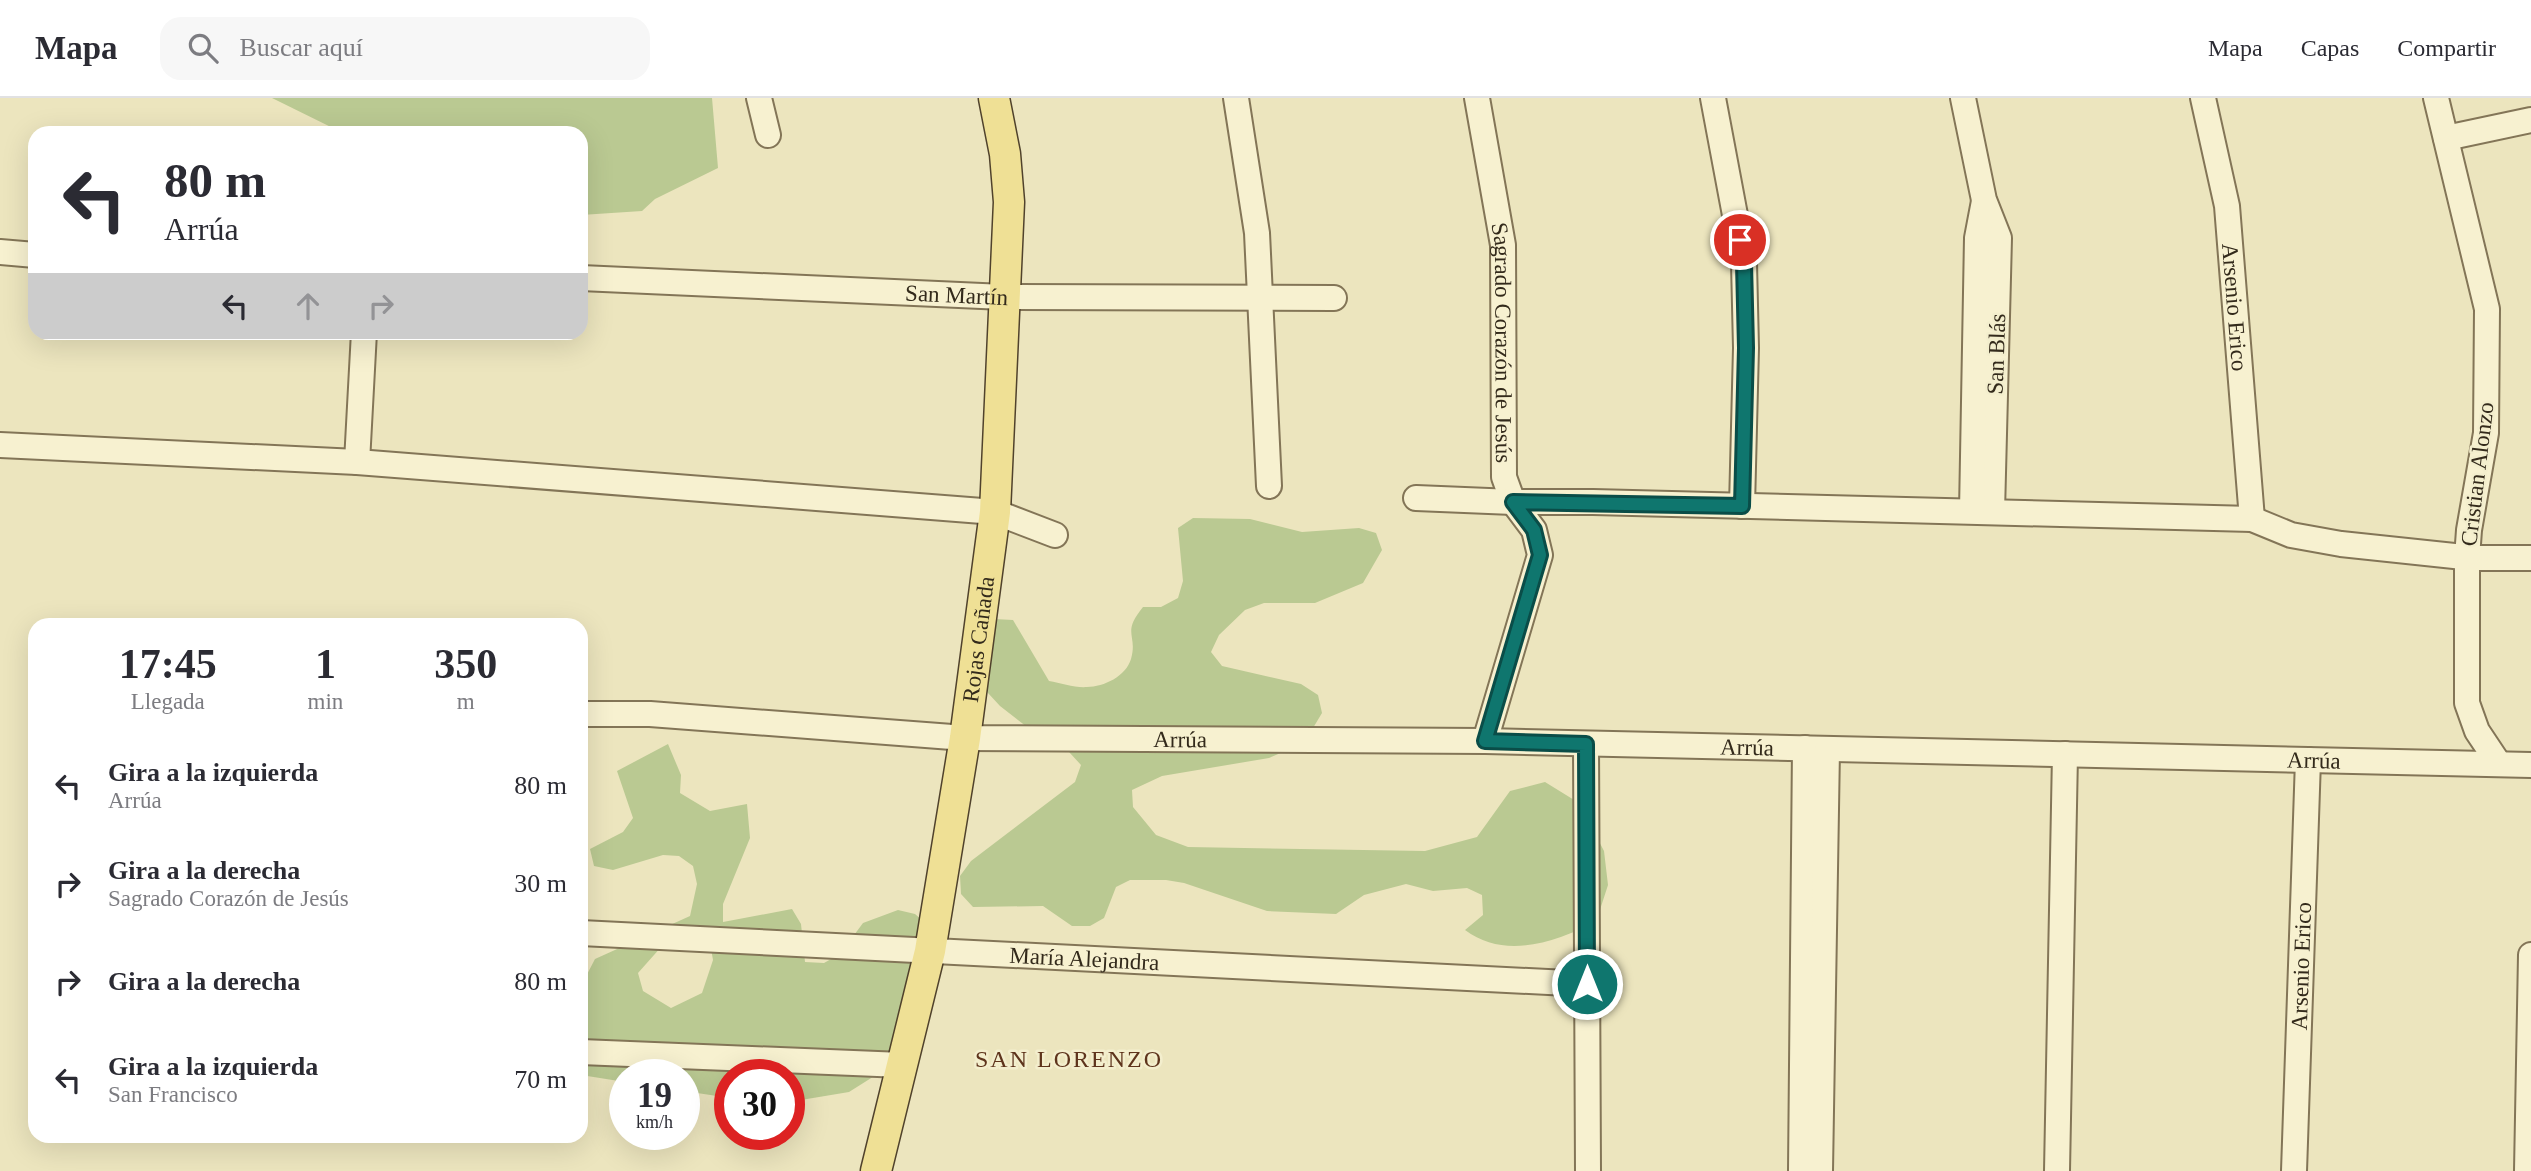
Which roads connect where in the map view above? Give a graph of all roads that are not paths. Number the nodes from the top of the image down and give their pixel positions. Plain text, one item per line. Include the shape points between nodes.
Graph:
1 (759, 98) edge
2 (994, 98) edge
3 (1236, 98) edge
4 (1478, 98) edge
5 (1713, 98) edge
6 (1962, 98) edge
7 (2203, 98) edge
8 (2436, 98) edge
9 (2531, 120) edge
10 (768, 135) dead end
11 (2446, 138) junction
12 (0, 253) edge
13 (28, 255) edge
14 (588, 278) edge
15 (1004, 296) junction
16 (1335, 298) dead end
17 (1260, 299) junction
18 (364, 340) edge
19 (0, 445) edge
20 (357, 462) junction
21 (1269, 486) dead end
22 (1416, 498) dead end
23 (1513, 502) junction
24 (1742, 506) junction
25 (995, 512) junction
26 (1982, 512) junction
27 (2252, 519) junction
28 (1055, 535) dead end
29 (2467, 558) junction
30 (2531, 558) edge
31 (588, 714) edge
32 (965, 738) junction
33 (1485, 741) junction
34 (1586, 744) junction
35 (1816, 748) junction
36 (2065, 754) junction
37 (2308, 760) junction
38 (2499, 764) junction
39 (2531, 765) edge
40 (588, 933) edge
41 (930, 951) junction
42 (2531, 955) edge
43 (2530, 982) edge
44 (1587, 984) junction
45 (588, 1052) edge
46 (902, 1065) junction
47 (876, 1171) edge
48 (1588, 1171) edge
49 (1801, 1171) edge
50 (1820, 1171) edge
51 (2057, 1171) edge
52 (2294, 1171) edge
53 (2527, 1171) edge

1 - 10 street
2 - 15 main road, Rojas Cañada via 1009,202
3 - 17 street via 1257,233
4 - 23 street, Sagrado Corazón de Jesús via 1503,245 1504,478
5 - 24 street via 1744,263
6 - 26 street, San Blás via 1984,200 1978,239
7 - 27 street, Arsenio Erico via 2227,206
8 - 11 street, Cristian Alonzo
9 - 11 street
11 - 29 street, Cristian Alonzo via 2487,309 2486,433
12 - 13 street
14 - 15 street, San Martín
15 - 17 street, San Martín
15 - 25 main road, Rojas Cañada
16 - 17 street, San Martín
17 - 21 street
18 - 20 street
19 - 20 street
20 - 25 street
22 - 23 street
23 - 24 street
23 - 33 street, Sagrado Corazón de Jesús via 1534,530 1540,555
24 - 26 street
25 - 28 street
25 - 32 main road, Rojas Cañada
26 - 27 street
27 - 29 street via 2291,535
29 - 30 street
29 - 38 street, Cristian Alonzo via 2467,703 2477,731
31 - 32 street, Arrúa via 650,714
32 - 33 street, Arrúa
32 - 41 main road, Rojas Cañada
33 - 34 street, Arrúa
34 - 35 street, Arrúa
34 - 44 street
35 - 36 street, Arrúa
35 - 49 street
35 - 50 street
36 - 37 street, Arrúa
36 - 51 street
37 - 38 street, Arrúa
37 - 52 street, Arsenio Erico
38 - 39 street, Arrúa
40 - 41 street, María Alejandra
41 - 44 street, María Alejandra
41 - 46 main road, Rojas Cañada
42 - 43 street
43 - 53 street
44 - 48 street
45 - 46 street
46 - 47 main road, Rojas Cañada

